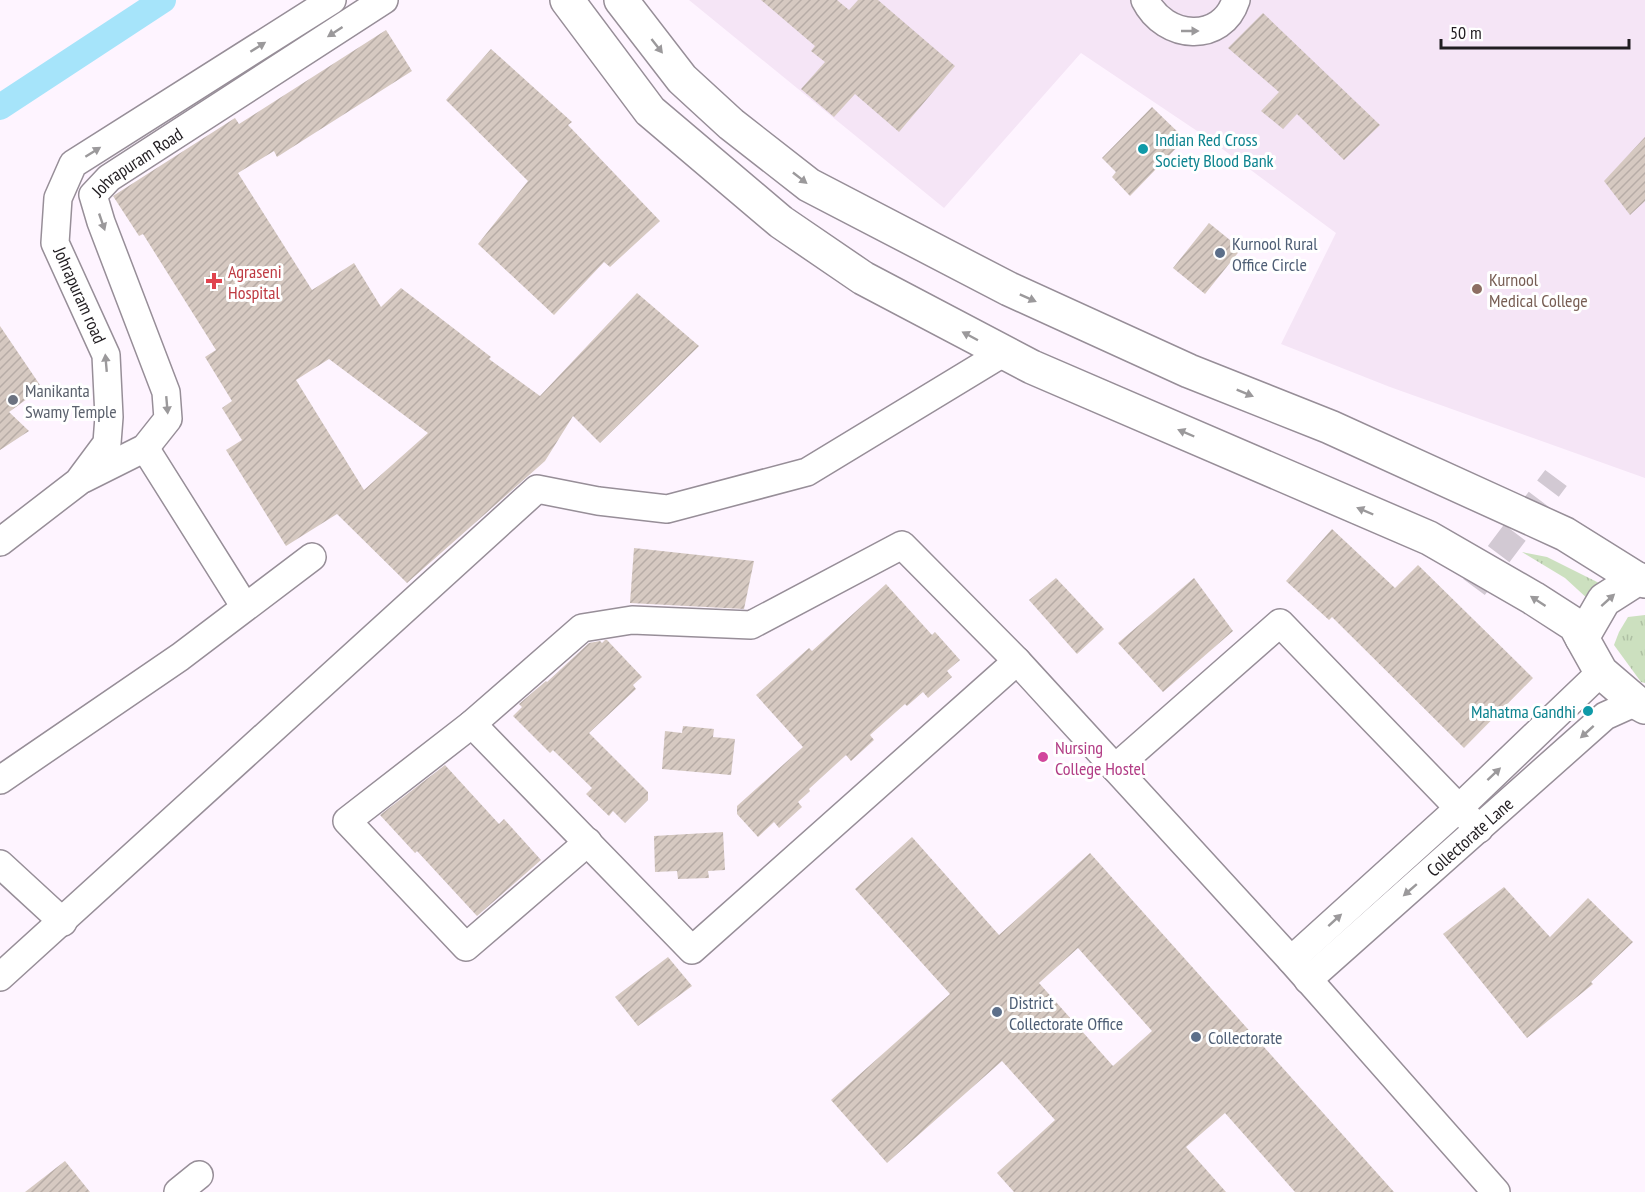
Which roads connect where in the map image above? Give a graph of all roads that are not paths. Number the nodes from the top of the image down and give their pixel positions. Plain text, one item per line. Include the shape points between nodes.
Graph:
1 (332, 0) edge
2 (384, 0) edge
3 (567, 0) edge
4 (621, 0) edge
5 (1145, 0) edge
6 (1236, 0) edge
7 (1003, 353) junction
8 (145, 448) junction
9 (78, 482) junction
10 (0, 542) edge
11 (312, 557) dead end
12 (1641, 580) edge
13 (245, 607) junction
14 (1581, 638) junction
15 (1017, 661) junction
16 (1601, 672) junction
17 (1640, 704) edge
18 (472, 724) junction
19 (1115, 768) junction
20 (0, 780) edge
21 (1460, 807) junction
22 (1479, 829) junction
23 (588, 842) junction
24 (0, 864) edge
25 (63, 922) junction
26 (1300, 970) junction
27 (0, 977) edge
28 (199, 1175) dead end
29 (178, 1192) edge
30 (1496, 1192) edge

9 -> 1 street, Johrapuram road via 107,443 109,417 106,355 55,243 58,198 74,164
2 -> 8 street, Johrapuram Road via 109,178 93,195 166,392 168,419
7 -> 3 main road via 863,278 781,222 650,111
4 -> 12 main road via 682,79 731,124 809,185 1009,289 1189,370 1330,427 1565,534
5 -> 6 street via 1167,26 1197,32 1226,17
14 -> 7 main road via 1575,625 1533,597 1429,538
7 - 25 street via 807,472 668,508 598,501 537,489
8 - 9 street, Johrapuram Road
8 - 13 street
9 - 10 street, Johrapuram road
11 - 13 street
14 -> 12 main road via 1604,600
13 - 20 street via 180,657
14 - 16 main road
15 - 18 street via 902,545 752,625 632,620 582,628
15 - 19 street
15 - 23 street via 692,950
16 - 17 main road
21 -> 16 street, Collectorate Lane
17 -> 22 street, Collectorate Lane via 1605,716
18 - 23 street
18 - 23 street via 346,821 466,947
19 - 21 street via 1280,622
19 - 26 street
21 - 22 street
26 -> 21 street, Collectorate Lane
22 -> 26 street, Collectorate Lane
24 - 25 street
25 - 27 street
26 - 30 street
28 - 29 street

